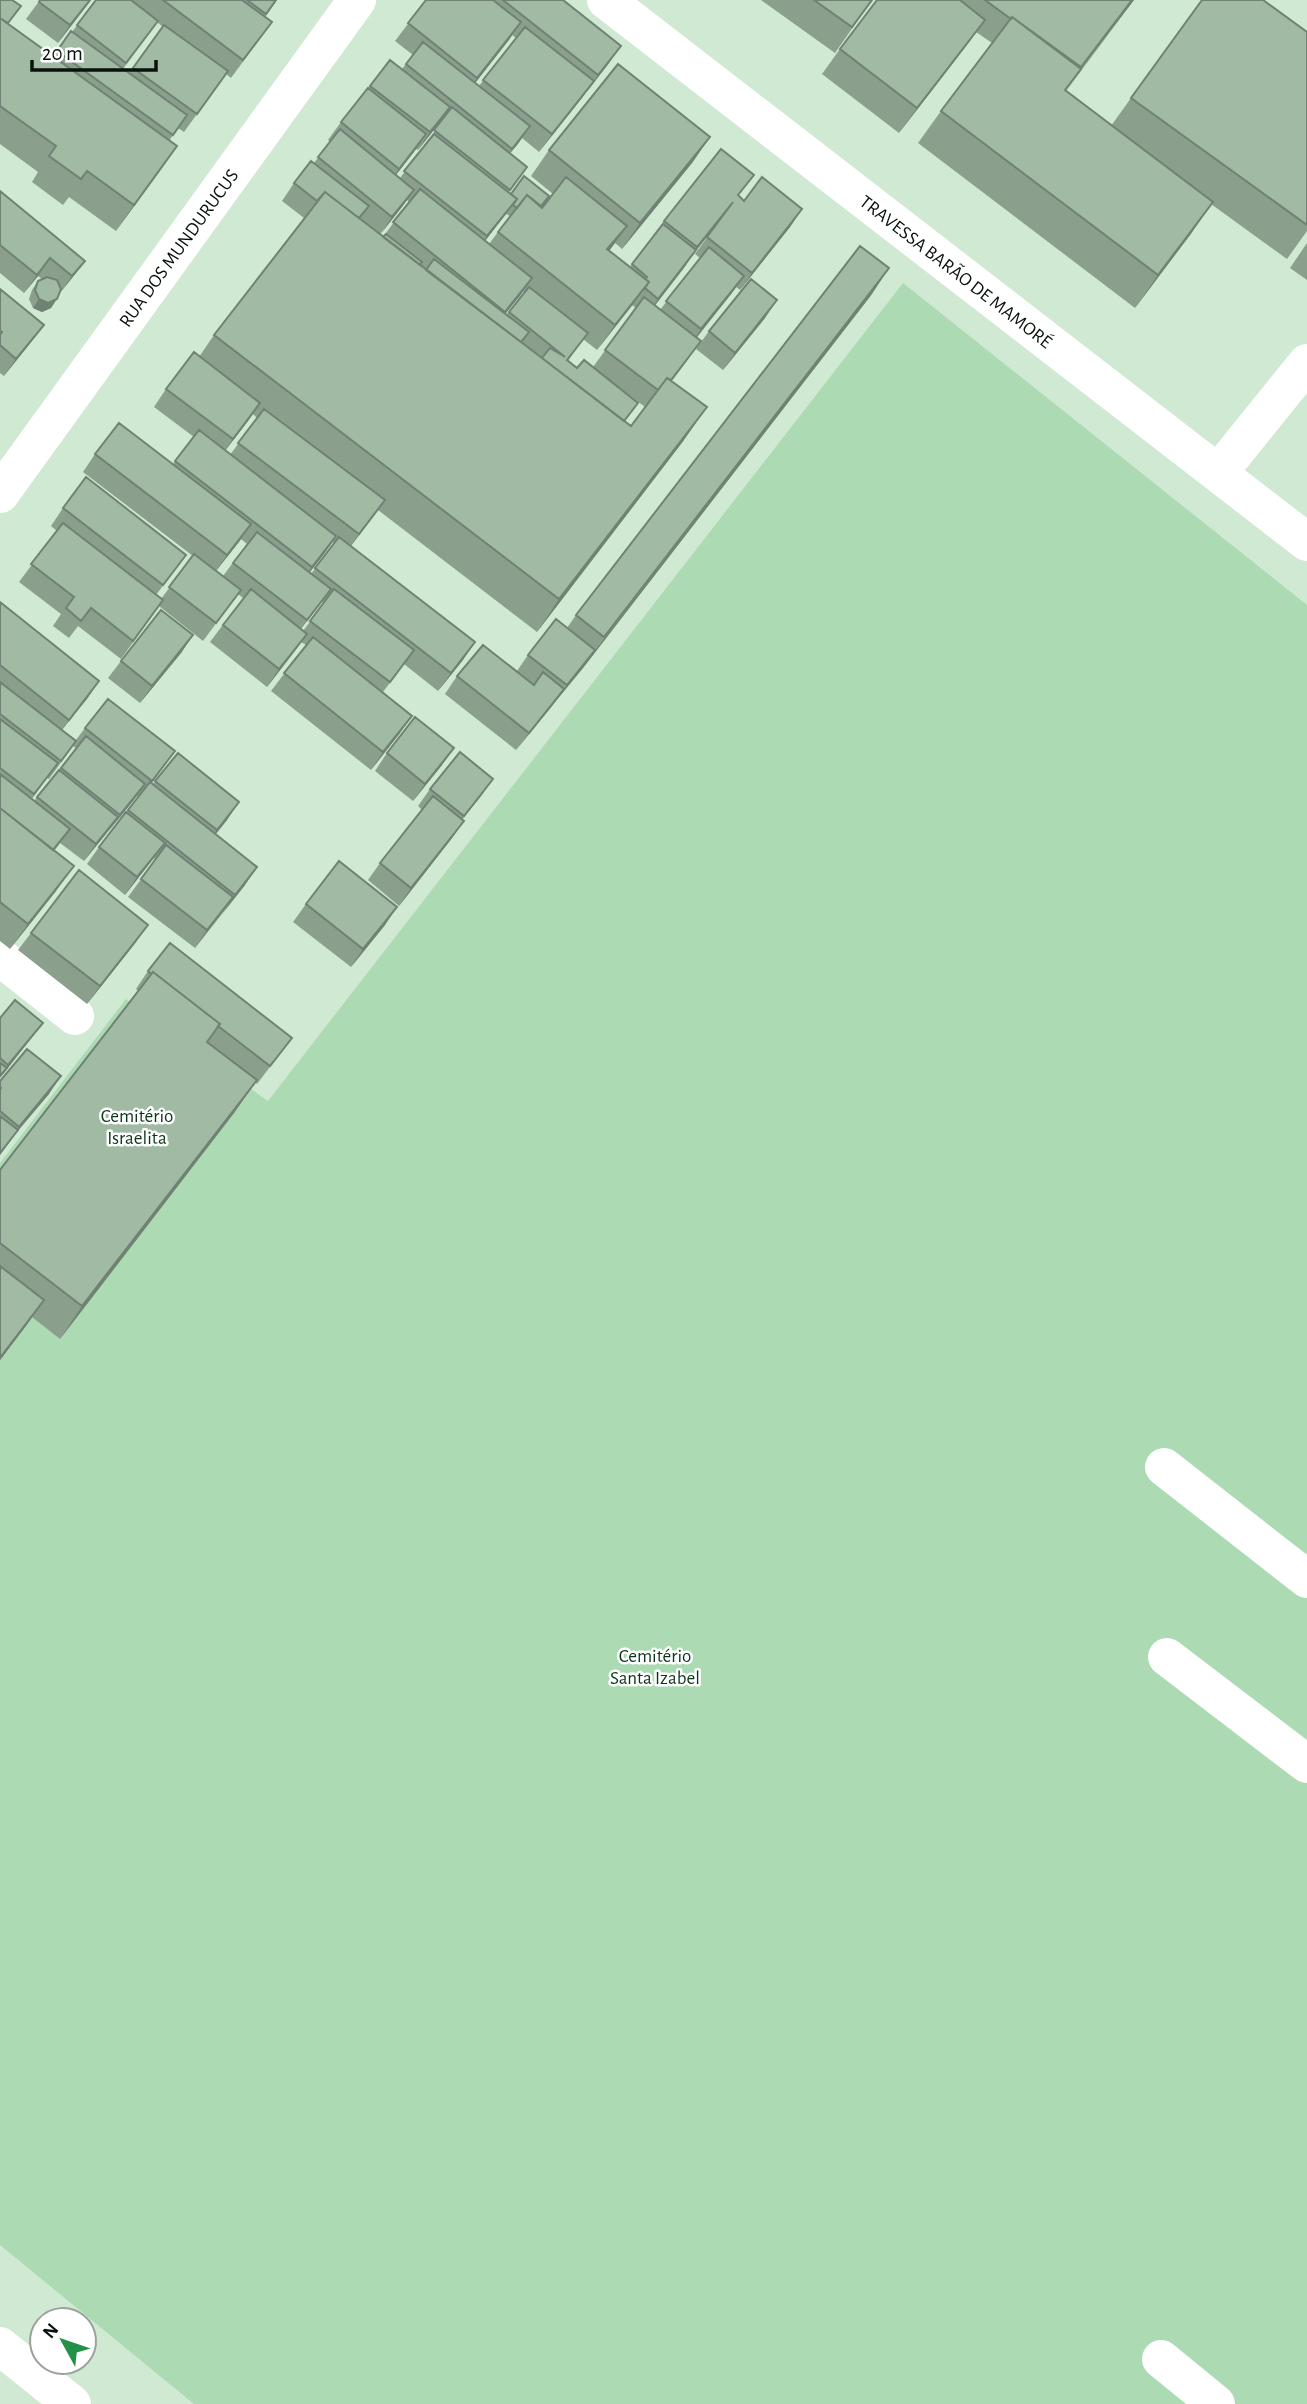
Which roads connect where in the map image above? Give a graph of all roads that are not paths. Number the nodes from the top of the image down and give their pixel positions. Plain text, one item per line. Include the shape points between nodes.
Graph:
1 (357, 0) edge
2 (606, 0) edge
3 (1307, 363) edge
4 (1219, 472) junction
5 (0, 494) edge
6 (1307, 542) edge
7 (0, 957) edge
8 (75, 1016) dead end
9 (1164, 1467) dead end
10 (1307, 1578) edge
11 (1167, 1657) dead end
12 (1307, 1764) edge
13 (0, 2346) edge
14 (1161, 2359) dead end
15 (72, 2404) edge
16 (1216, 2404) edge

1 - 5 street, RUA DOS MUNDURUCUS
2 - 4 street, TRAVESSA BARÃO DE MAMORÉ
3 - 4 street
4 - 6 street, TRAVESSA BARÃO DE MAMORÉ
7 - 8 street
9 - 10 street
11 - 12 street
13 - 15 street
14 - 16 street

